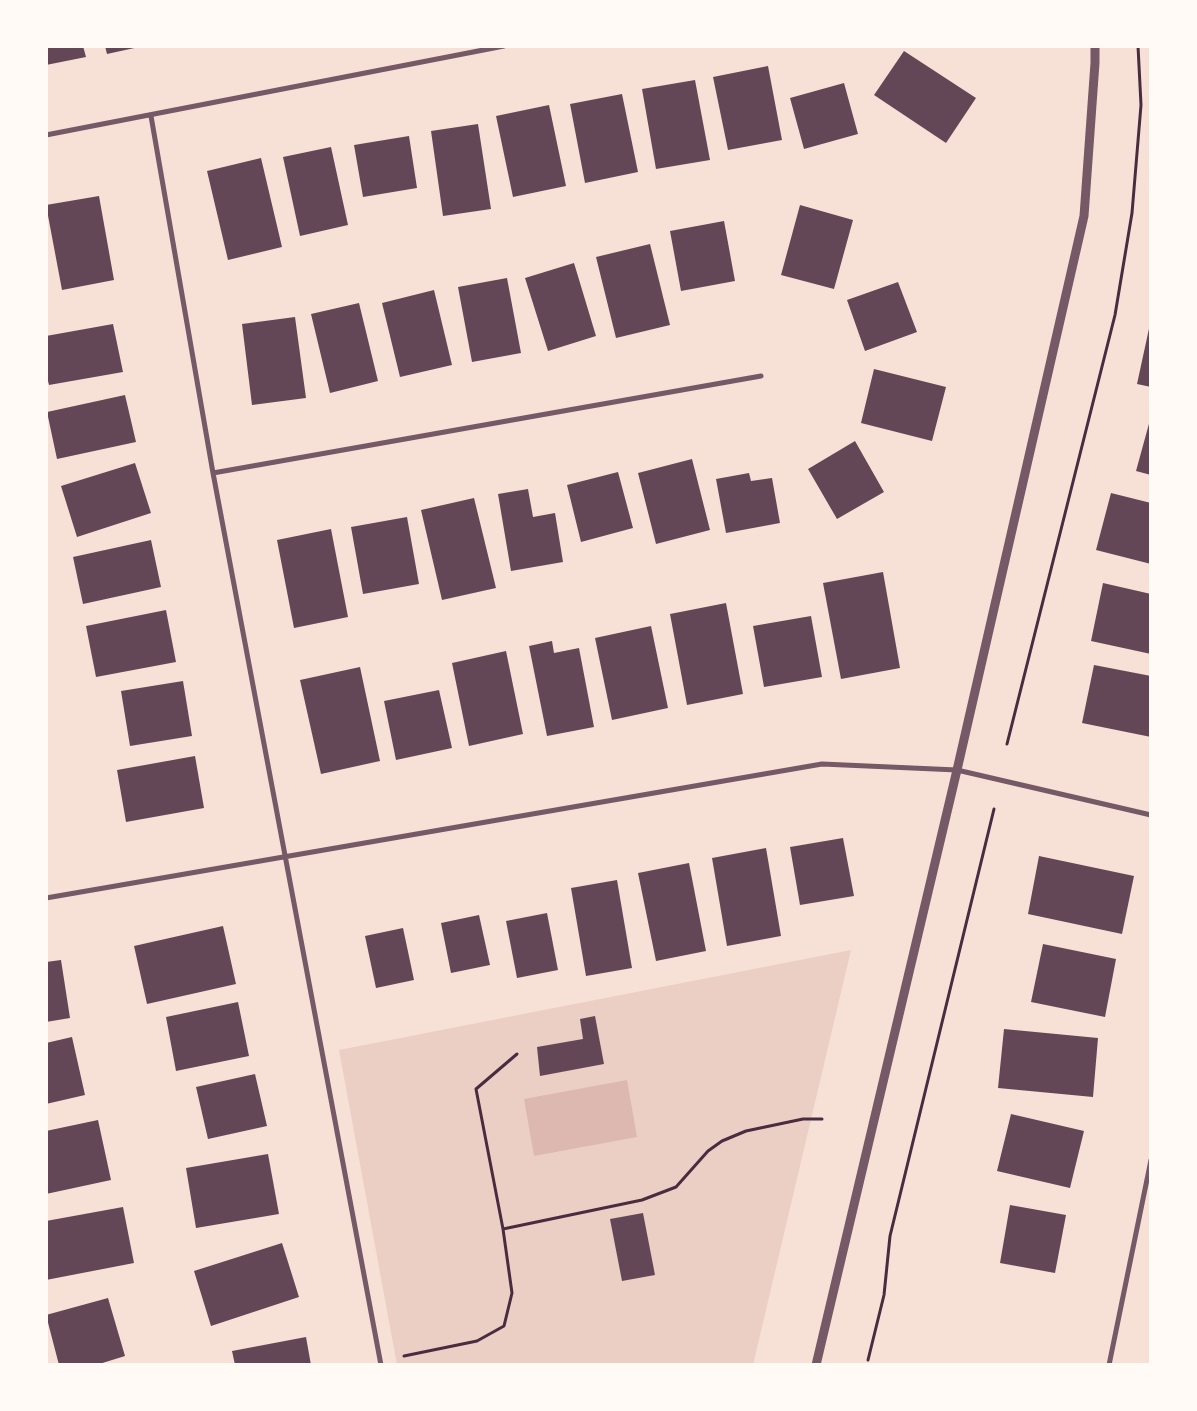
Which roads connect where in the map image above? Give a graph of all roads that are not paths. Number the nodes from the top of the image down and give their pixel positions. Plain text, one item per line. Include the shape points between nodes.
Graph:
1 (504, 46) edge
2 (1095, 46) edge
3 (151, 116) junction
4 (46, 135) edge
5 (761, 376) dead end
6 (213, 473) junction
7 (957, 770) junction
8 (1151, 815) edge
9 (285, 856) junction
10 (46, 898) edge
11 (1151, 1160) edge
12 (381, 1365) edge
13 (816, 1365) edge
14 (1110, 1365) edge

1 - 3 street
2 - 7 street via 1084,216
3 - 4 street
3 - 6 street
5 - 6 street
6 - 9 street
7 - 8 street
7 - 9 street via 822,764
7 - 13 street
9 - 10 street
9 - 12 street
11 - 14 street

